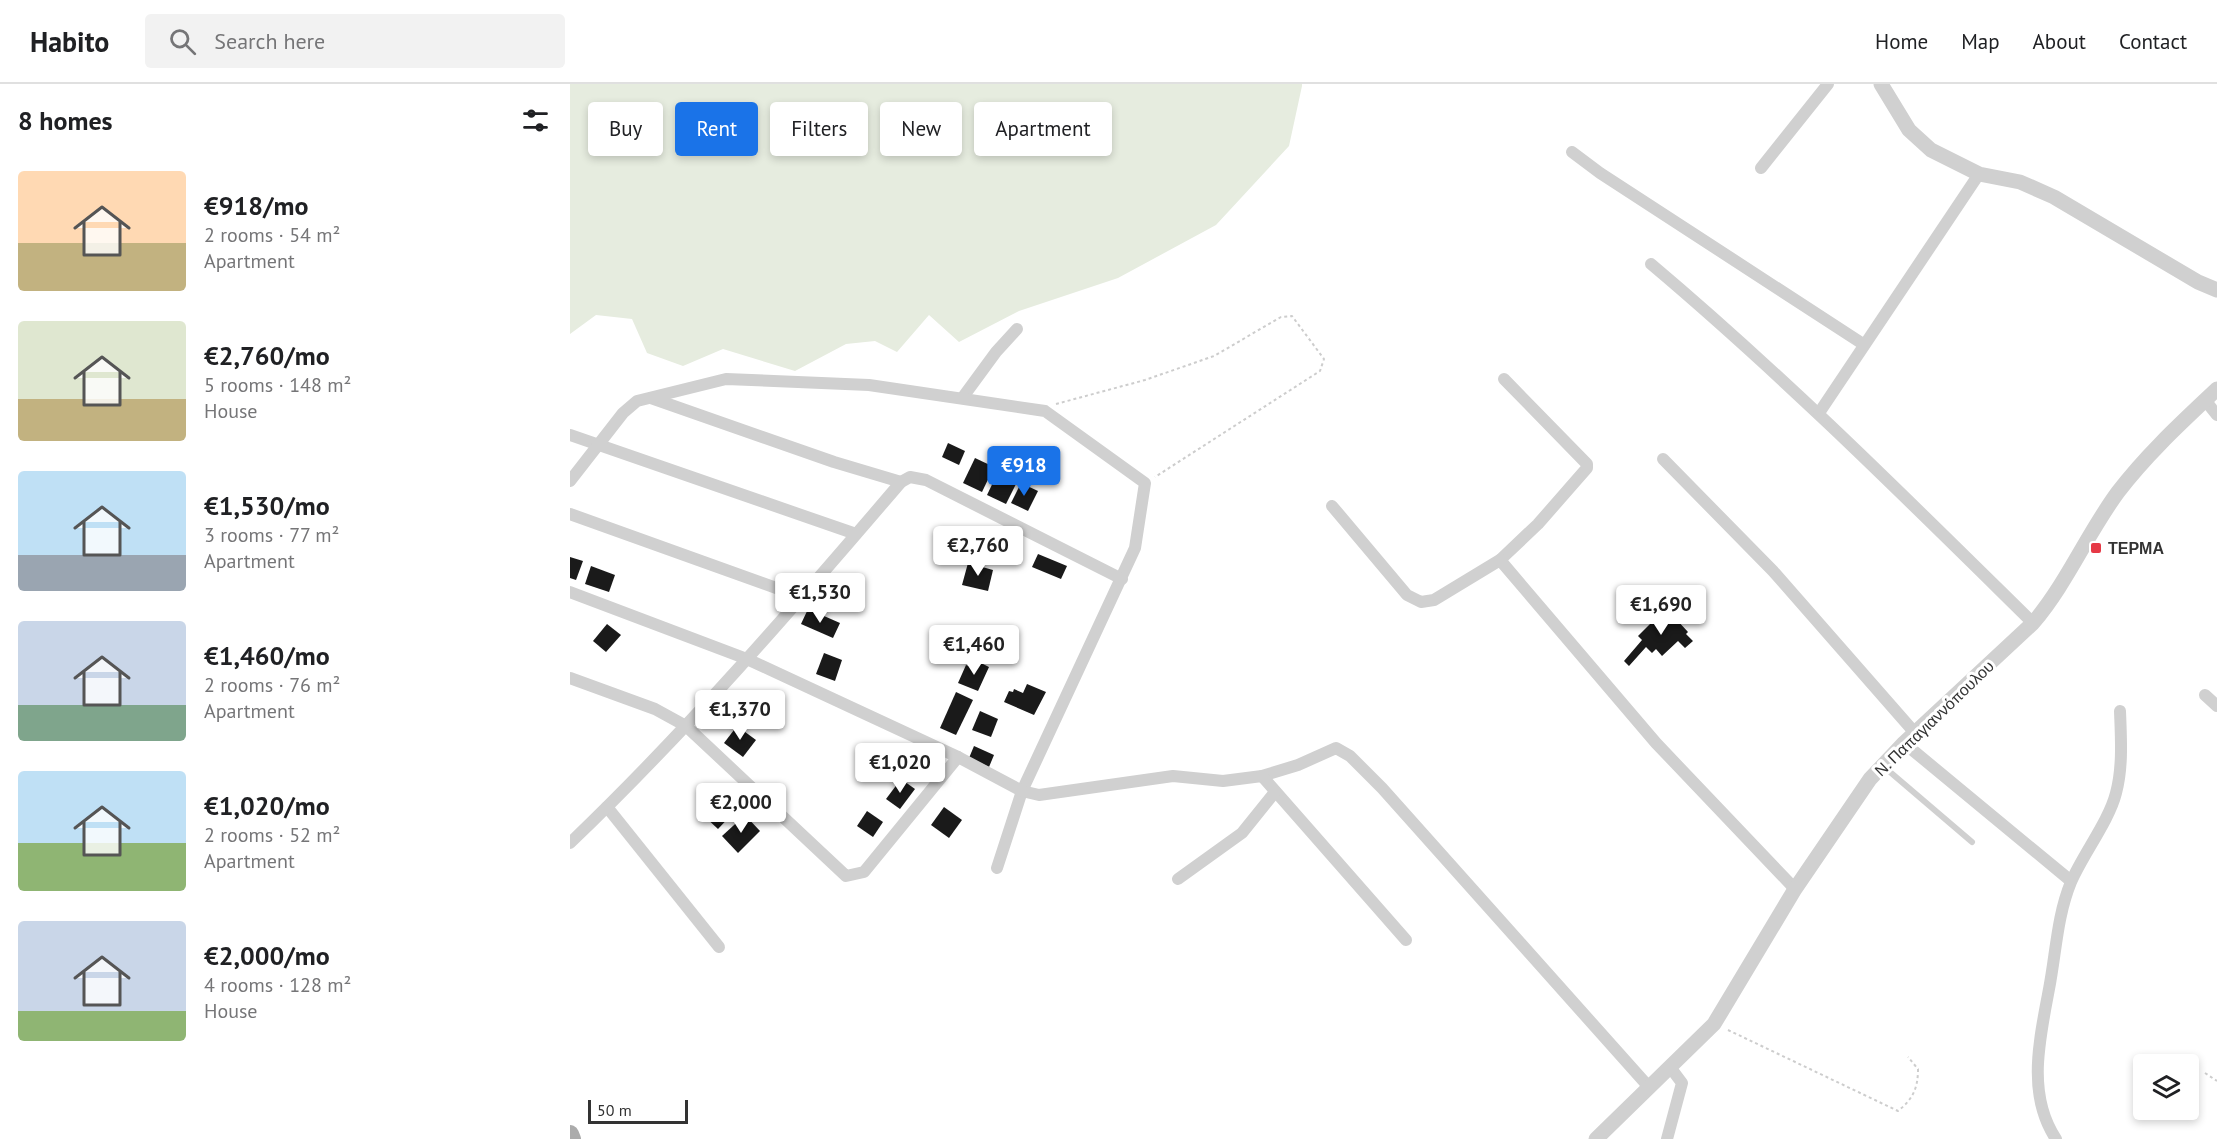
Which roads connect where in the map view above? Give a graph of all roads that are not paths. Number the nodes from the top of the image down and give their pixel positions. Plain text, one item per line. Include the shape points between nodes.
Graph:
1 (1828, 84) edge
2 (1881, 84) edge
3 (1572, 152) dead end
4 (1761, 168) dead end
5 (1979, 174) junction
6 (1651, 264) dead end
7 (2217, 290) edge
8 (1017, 329) dead end
9 (1863, 344) junction
10 (1504, 379) dead end
11 (2217, 389) edge
12 (963, 397) junction
13 (651, 398) junction
14 (2205, 400) junction
15 (1819, 413) junction
16 (2217, 415) edge
17 (570, 435) edge
18 (597, 446) junction
19 (1664, 459) dead end
20 (570, 481) edge
21 (901, 482) junction
22 (1332, 506) dead end
23 (570, 514) edge
24 (856, 534) junction
25 (1500, 560) junction
26 (1122, 579) junction
27 (570, 592) edge
28 (801, 597) junction
29 (2033, 623) junction
30 (747, 659) junction
31 (570, 678) edge
32 (2205, 695) dead end
33 (2217, 706) edge
34 (2120, 711) dead end
35 (686, 726) junction
36 (1910, 738) junction
37 (958, 756) junction
38 (1883, 765) junction
39 (1262, 776) junction
40 (1022, 791) junction
41 (1275, 792) junction
42 (608, 807) junction
43 (1972, 842) dead end
44 (570, 843) edge
45 (998, 868) dead end
46 (1178, 879) dead end
47 (2072, 882) junction
48 (1795, 889) junction
49 (1406, 940) dead end
50 (719, 948) dead end
51 (1670, 1067) junction
52 (1648, 1086) junction
53 (570, 1134) edge
54 (572, 1139) edge
55 (1596, 1139) edge
56 (1667, 1139) edge
57 (2056, 1139) edge

1 - 4 street
2 - 5 street via 1920,142
3 - 9 street
5 - 7 street via 2020,182 2055,197
5 - 9 street
6 - 15 street
8 - 12 street
9 - 15 street
10 - 25 street via 1587,468
11 - 14 street, Ν. Παπαγιαννόπουλου
12 - 13 street via 869,385 726,379
12 - 26 street via 1045,411 1145,483 1135,548
13 - 18 street via 637,401 623,413
13 - 21 street
14 - 16 street
14 - 29 street, Ν. Παπαγιαννόπουλου via 2155,449 2118,493
15 - 29 street
17 - 18 street
18 - 20 street
18 - 24 street
19 - 36 street via 1773,571
21 - 24 street
21 - 26 street via 910,477 926,480
22 - 25 street via 1407,595 1421,602 1434,600
23 - 28 street
24 - 28 street
25 - 48 street via 1656,743
26 - 40 street
27 - 30 street
28 - 30 street
29 - 36 street, Ν. Παπαγιαννόπουλου
30 - 35 street
30 - 37 street
31 - 35 street via 656,709
32 - 33 street
34 - 47 street via 2122,743 2116,794
35 - 37 street via 846,876 864,872
35 - 42 street
36 - 38 street, Ν. Παπαγιαννόπουλου
36 - 47 street
37 - 40 street
38 - 43 lane
38 - 48 street, Ν. Παπαγιαννόπουλου
39 - 40 street via 1222,781 1173,776 1039,795
39 - 41 street
39 - 52 street via 1336,748 1350,756
40 - 45 street
41 - 46 street via 1242,833
41 - 49 street
42 - 44 street
42 - 50 street
47 - 57 street via 2063,907 2039,1036 2041,1097
48 - 51 street, Ν. Παπαγιαννόπουλου via 1714,1024
51 - 52 street, Ν. Παπαγιαννόπουλου
51 - 56 street via 1682,1083
52 - 55 street, Ν. Παπαγιαννόπουλου
53 - 54 main road

